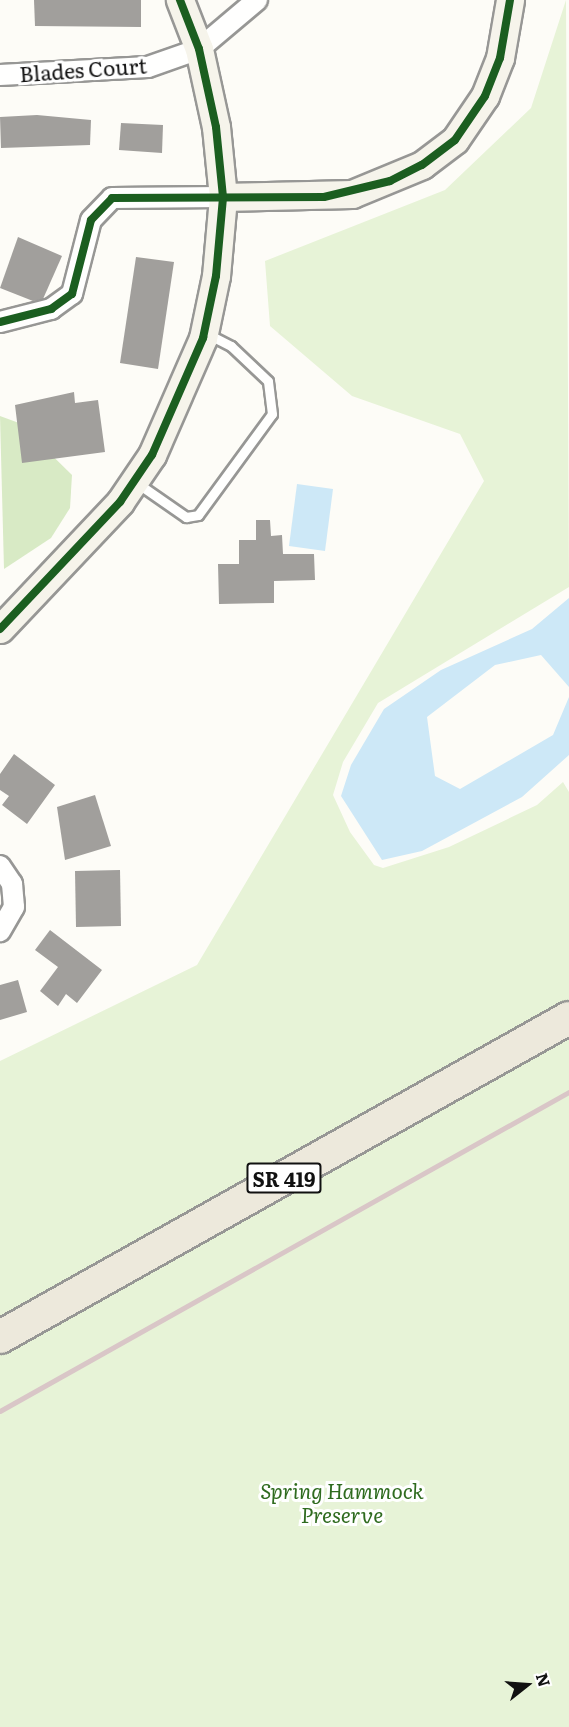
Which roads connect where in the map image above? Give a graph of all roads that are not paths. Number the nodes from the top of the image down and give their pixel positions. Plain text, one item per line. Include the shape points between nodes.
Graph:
1 (180, 0) edge
2 (257, 0) edge
3 (510, 0) edge
4 (199, 48) junction
5 (0, 75) edge
6 (222, 197) junction
7 (0, 322) edge
8 (204, 332) junction
9 (135, 481) junction
10 (0, 629) edge
11 (0, 866) edge
12 (0, 931) edge
13 (569, 1018) edge
14 (0, 1337) edge

1 - 4 street
2 - 4 street, Blades Court
3 - 6 street via 500,58 485,96 455,140 422,165 352,194
4 - 5 street, Blades Court via 148,67
4 - 6 street via 216,127
6 - 7 street via 112,198 91,220 72,294 51,309
6 - 8 street via 216,276
8 - 9 street via 156,446
8 - 9 lane via 231,346 263,375 274,399 272,414 198,515 186,517
9 - 10 street via 76,553
11 - 12 street via 12,884 14,907
13 - 14 main road, SR 419

